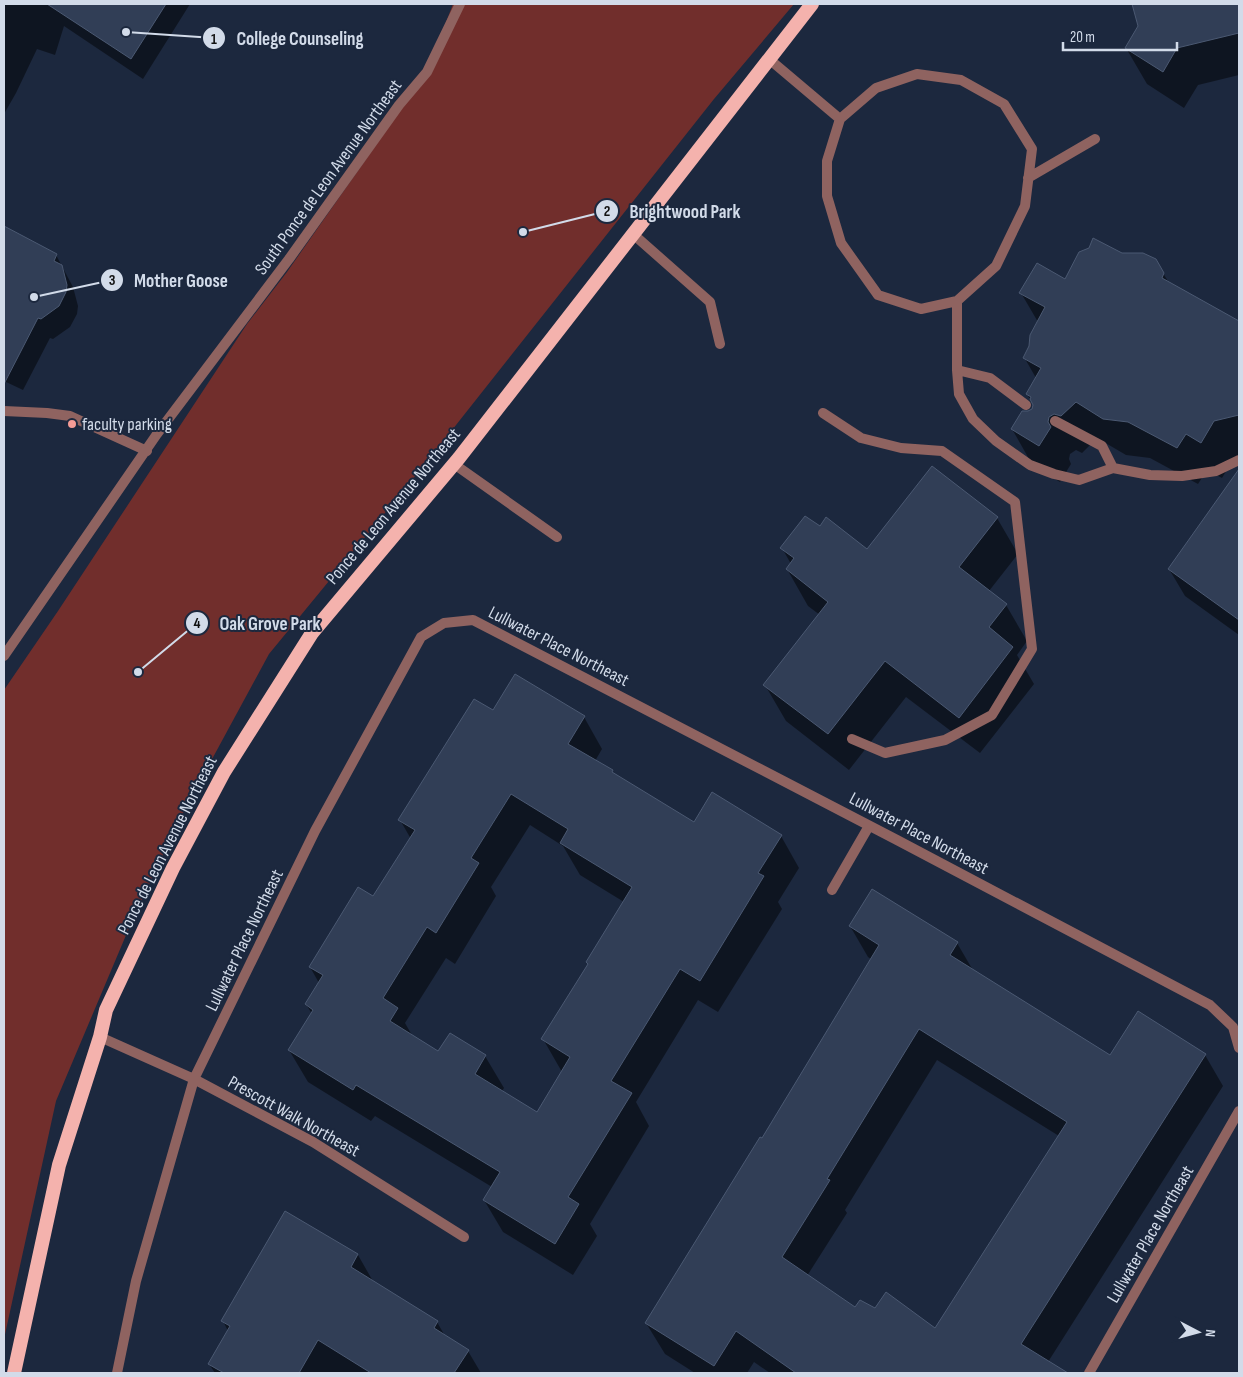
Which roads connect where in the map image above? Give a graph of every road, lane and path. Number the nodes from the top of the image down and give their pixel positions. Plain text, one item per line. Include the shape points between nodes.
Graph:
1 (460, 4) edge
2 (812, 4) edge
3 (770, 59) junction
4 (840, 118) junction
5 (1095, 139) dead end
6 (1028, 178) junction
7 (633, 234) junction
8 (957, 301) junction
9 (720, 344) dead end
10 (957, 370) junction
11 (1026, 404) dead end
12 (4, 411) edge
13 (823, 413) dead end
14 (1055, 421) dead end
15 (147, 451) junction
16 (1239, 460) edge
17 (454, 464) junction
18 (1113, 468) junction
19 (557, 537) dead end
20 (4, 656) edge
21 (852, 739) dead end
22 (869, 826) junction
23 (832, 890) dead end
24 (100, 1036) junction
25 (1239, 1048) edge
26 (194, 1079) junction
27 (1239, 1111) edge
28 (464, 1237) dead end
29 (14, 1373) edge
30 (117, 1373) edge
31 (1089, 1373) edge

1 - 15 street, South Ponce de Leon Avenue Northeast via 427,72 399,104
2 - 3 highway, Ponce de Leon Avenue Northeast
3 - 4 street
3 - 7 highway, Ponce de Leon Avenue Northeast
4 - 6 street via 876,88 917,74 960,80 1004,104 1032,149
4 - 8 street via 827,161 827,179 828,196 841,243 878,295 921,309
5 - 6 street
6 - 8 street via 1025,206 996,266
7 - 9 street via 710,302
7 - 17 highway, Ponce de Leon Avenue Northeast
8 - 10 street
10 - 11 street via 990,378
10 - 18 street via 959,394 972,419 1030,465 1079,480
12 - 15 street via 70,416
13 - 21 street via 860,438 902,448 942,451 1015,502 1032,649 992,715 945,740 885,753
14 - 18 street via 1102,446
15 - 20 street, South Ponce de Leon Avenue Northeast
16 - 18 street via 1216,471 1182,476 1150,475
17 - 19 street
17 - 24 highway, Ponce de Leon Avenue Northeast via 312,633 224,772 173,868 110,1001
22 - 23 street
22 - 25 street, Lullwater Place Northeast via 1210,1005 1233,1027
22 - 26 street, Lullwater Place Northeast via 473,620 444,623 421,637 314,831
24 - 26 street, Prescott Walk Northeast
24 - 29 highway, Ponce de Leon Avenue Northeast via 59,1165
26 - 28 street, Prescott Walk Northeast via 313,1142
26 - 30 street, Lullwater Place Northeast via 136,1281
27 - 31 street, Lullwater Place Northeast

